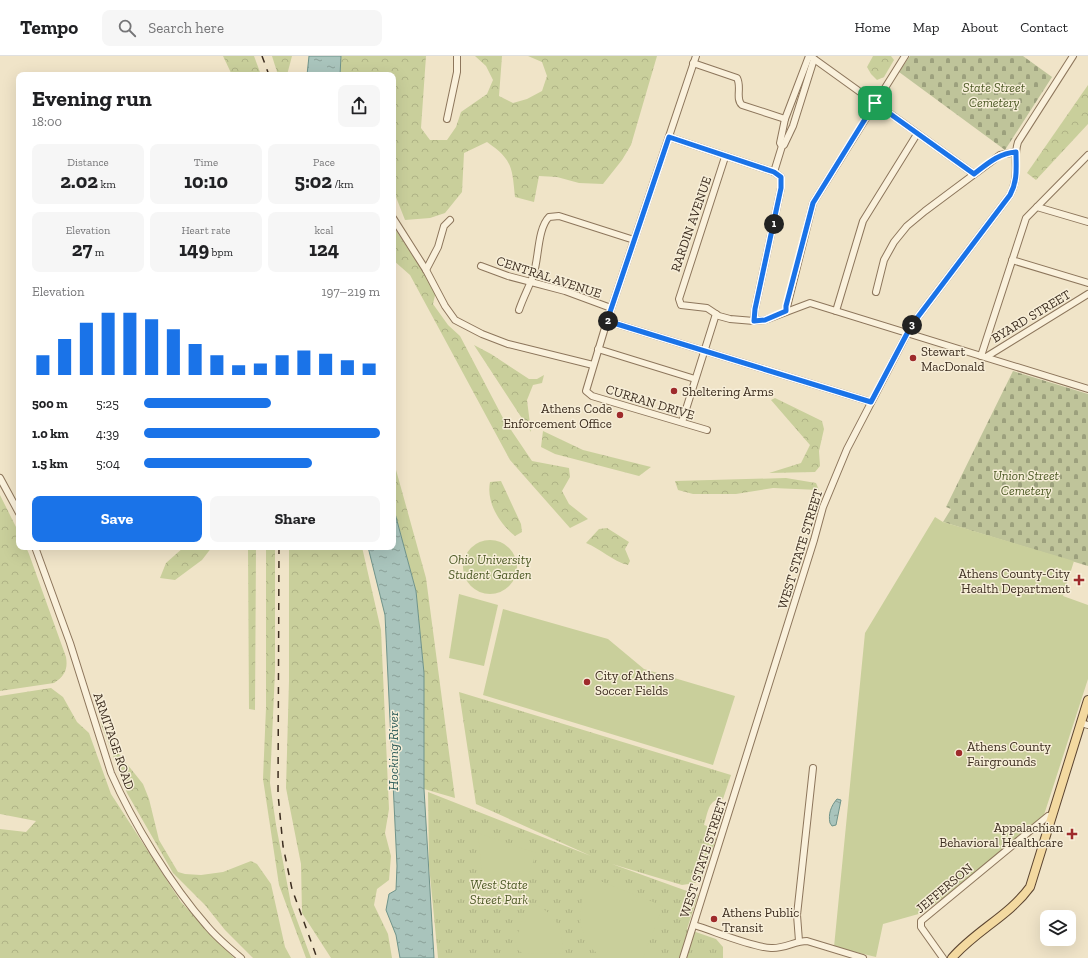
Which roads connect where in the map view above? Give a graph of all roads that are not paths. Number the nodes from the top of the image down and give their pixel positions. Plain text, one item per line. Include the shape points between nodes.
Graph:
1 (457, 56) edge
2 (696, 56) edge
3 (905, 56) edge
4 (1073, 56) edge
5 (811, 57) edge
6 (694, 63) junction
7 (875, 103) junction
8 (447, 119) dead end
9 (785, 120) junction
10 (918, 134) junction
11 (669, 137) junction
12 (782, 146) junction
13 (1016, 152) junction
14 (1088, 155) edge
15 (725, 157) junction
16 (1081, 162) junction
17 (1088, 164) edge
18 (774, 172) junction
19 (974, 174) junction
20 (1037, 207) junction
21 (450, 220) dead end
22 (1088, 222) edge
23 (396, 223) edge
24 (634, 240) junction
25 (1012, 260) junction
26 (480, 266) dead end
27 (426, 270) junction
28 (530, 282) junction
29 (1088, 283) edge
30 (876, 292) dead end
31 (1088, 294) edge
32 (611, 308) junction
33 (519, 310) dead end
34 (786, 311) junction
35 (836, 311) junction
36 (716, 314) junction
37 (607, 321) junction
38 (754, 321) junction
39 (908, 332) junction
40 (598, 349) junction
41 (704, 351) junction
42 (984, 357) junction
43 (593, 365) junction
44 (695, 379) junction
45 (1088, 389) edge
46 (871, 402) junction
47 (682, 422) junction
48 (707, 430) dead end
49 (0, 478) edge
50 (16, 507) edge
51 (36, 550) edge
52 (1088, 700) edge
53 (1086, 713) edge
54 (1085, 724) edge
55 (813, 768) dead end
56 (1053, 816) junction
57 (694, 925) junction
58 (799, 941) junction
59 (241, 958) edge
60 (683, 958) edge
61 (862, 958) edge
62 (943, 958) edge
63 (952, 958) edge

1 - 8 street via 457,72
2 - 6 street
3 - 7 street
4 - 13 street, WEST STATE STREET via 1023,133
5 - 7 street
5 - 9 street
5 - 12 street via 792,128
6 - 9 street via 737,78 740,84 738,101 742,105
6 - 11 street
7 - 10 street
7 - 34 street via 813,203
9 - 12 street via 780,143
10 - 19 street
10 - 35 street via 863,221
11 - 15 street
11 - 24 street
12 - 18 street
13 - 19 street via 1000,155
13 - 39 street, WEST STATE STREET via 1017,173 1010,195
14 - 16 street
15 - 18 street
15 - 36 street, RARDIN AVENUE via 678,299 681,305 707,308
16 - 17 street
16 - 20 street
18 - 38 street via 781,177 781,182
19 - 30 street via 902,232 884,260
20 - 22 street
20 - 25 street via 1026,218
21 - 27 street via 442,231 436,251
23 - 27 street
24 - 28 street via 559,216 551,216 545,221
24 - 32 street
25 - 29 street
25 - 42 street
26 - 28 street, CENTRAL AVENUE
27 - 43 street via 445,306 458,322 508,344
28 - 32 street, CENTRAL AVENUE via 565,291
28 - 33 street
31 - 42 street, BYARD STREET
32 - 37 street
34 - 35 street via 810,303
34 - 38 street via 765,320
35 - 39 street
36 - 38 street
36 - 41 street
37 - 40 street
37 - 41 street
39 - 42 street
39 - 46 street, WEST STATE STREET
40 - 43 street
40 - 44 street
41 - 44 street
41 - 46 street
42 - 45 street
43 - 47 street, CURRAN DRIVE via 587,393
44 - 47 street
46 - 57 street, WEST STATE STREET via 847,449 823,507
47 - 48 street, CURRAN DRIVE
49 - 50 street
51 - 59 street, ARMITAGE ROAD via 120,793 180,891 206,925
52 - 53 main road
53 - 54 main road
54 - 56 main road
55 - 58 street via 797,915
56 - 62 street, JEFFERSON via 1048,816 920,921 921,927
56 - 63 main road via 1030,887 1017,903
57 - 58 street via 763,947 778,948
57 - 60 street, WEST STATE STREET
58 - 61 street via 807,941

